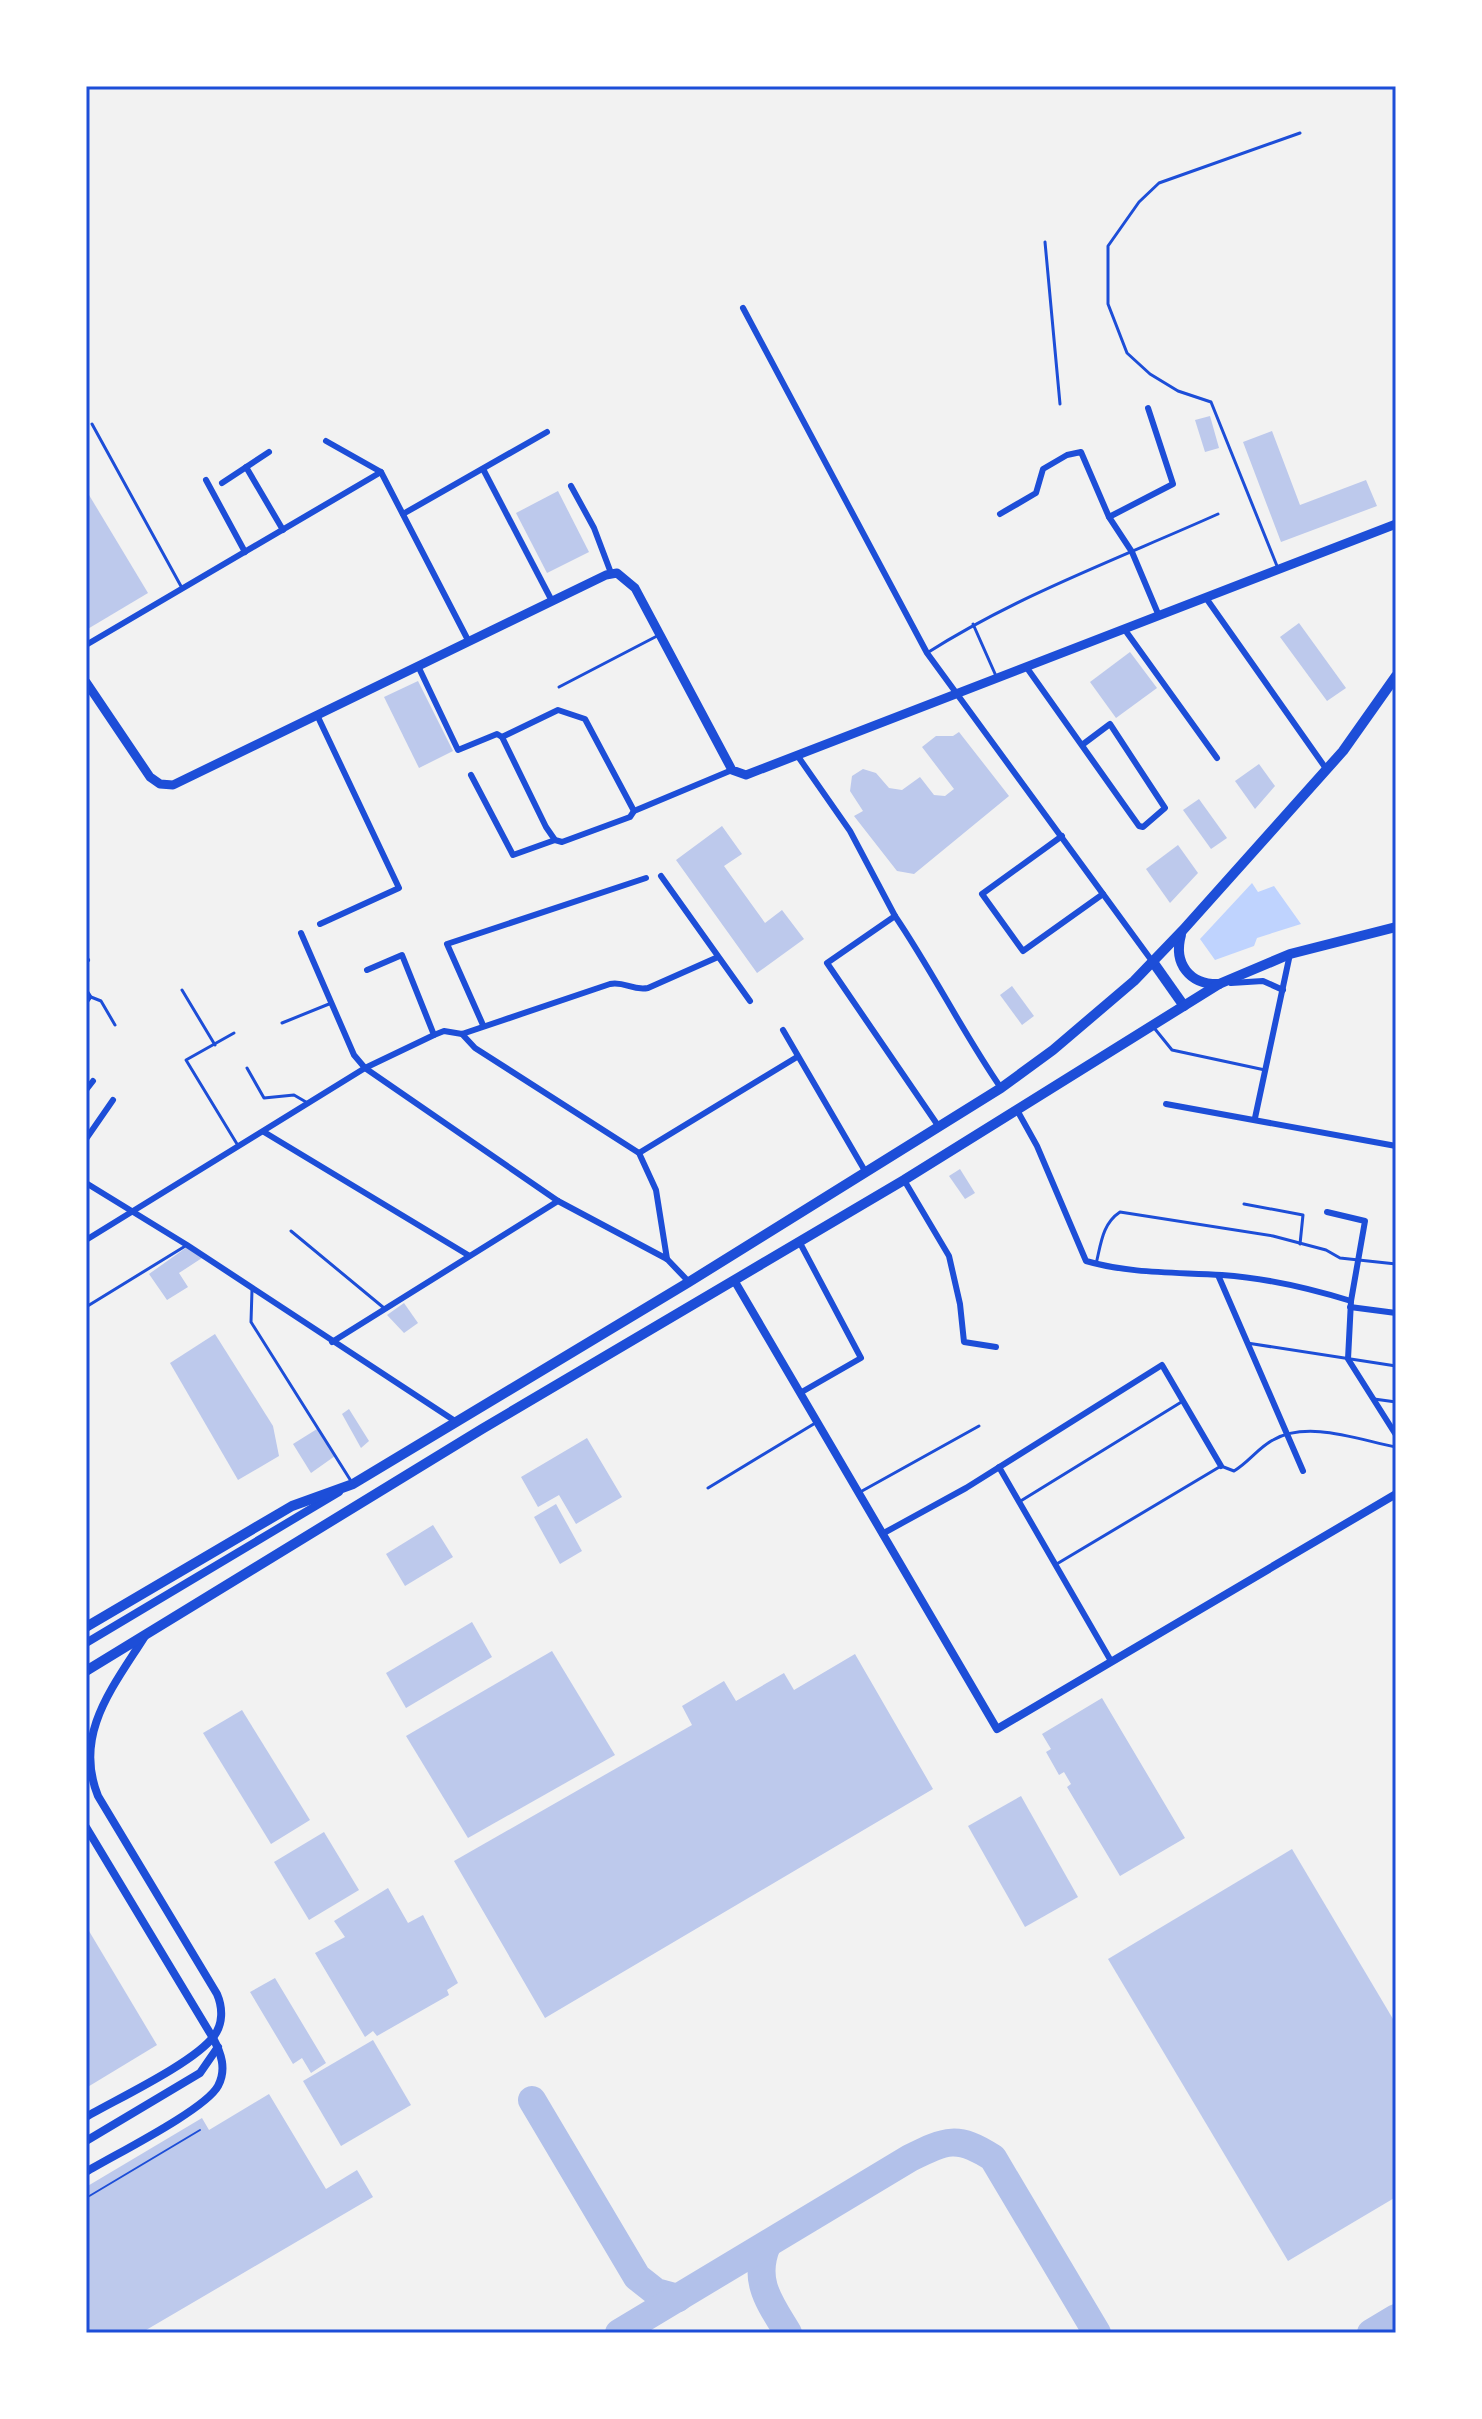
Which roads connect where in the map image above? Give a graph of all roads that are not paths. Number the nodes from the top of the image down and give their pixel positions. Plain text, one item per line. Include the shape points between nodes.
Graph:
1 (1300, 133) dead end
2 (1045, 242) dead end
3 (743, 308) dead end
4 (1060, 404) dead end
5 (1148, 408) dead end
6 (92, 424) dead end
7 (547, 432) dead end
8 (326, 441) dead end
9 (269, 452) dead end
10 (246, 467) junction
11 (483, 469) junction
12 (381, 472) junction
13 (206, 480) dead end
14 (222, 483) dead end
15 (571, 486) dead end
16 (403, 514) junction
17 (1000, 514) dead end
18 (1218, 514) dead end
19 (1109, 517) junction
20 (1396, 524) edge
21 (283, 530) junction
22 (245, 552) junction
23 (1132, 552) junction
24 (1278, 570) junction
25 (611, 573) junction
26 (182, 588) junction
27 (1206, 598) junction
28 (552, 601) junction
29 (1159, 616) junction
30 (973, 624) junction
31 (1125, 630) junction
32 (660, 634) junction
33 (469, 642) junction
34 (86, 645) edge
35 (927, 653) junction
36 (418, 666) junction
37 (1027, 668) junction
38 (1396, 676) edge
39 (997, 679) junction
40 (86, 682) edge
41 (559, 687) dead end
42 (958, 694) junction
43 (317, 715) junction
44 (502, 737) junction
45 (1082, 745) junction
46 (797, 755) junction
47 (1217, 758) dead end
48 (732, 770) junction
49 (1327, 770) junction
50 (471, 775) dead end
51 (634, 811) junction
52 (1062, 836) junction
53 (555, 840) junction
54 (661, 876) dead end
55 (646, 878) dead end
56 (1103, 894) junction
57 (895, 916) junction
58 (320, 924) dead end
59 (1396, 927) edge
60 (1183, 930) junction
61 (301, 933) dead end
62 (1290, 954) junction
63 (718, 957) junction
64 (1153, 962) junction
65 (367, 970) dead end
66 (1219, 984) junction
67 (86, 989) edge
68 (182, 990) dead end
69 (1283, 990) junction
70 (91, 997) junction
71 (750, 1001) dead end
72 (333, 1003) junction
73 (86, 1004) edge
74 (1184, 1006) junction
75 (282, 1023) dead end
76 (115, 1025) dead end
77 (483, 1025) junction
78 (1153, 1025) junction
79 (783, 1030) dead end
80 (234, 1033) dead end
81 (462, 1034) junction
82 (434, 1035) junction
83 (215, 1045) junction
84 (797, 1057) junction
85 (247, 1068) dead end
86 (365, 1068) junction
87 (1265, 1070) junction
88 (93, 1081) dead end
89 (1001, 1088) junction
90 (86, 1090) edge
91 (113, 1100) dead end
92 (309, 1103) junction
93 (1166, 1104) dead end
94 (1017, 1110) junction
95 (1255, 1118) junction
96 (939, 1127) junction
97 (264, 1132) junction
98 (86, 1139) edge
99 (1396, 1146) edge
100 (239, 1147) junction
101 (639, 1153) junction
102 (865, 1171) junction
103 (904, 1180) junction
104 (86, 1183) edge
105 (558, 1201) junction
106 (1244, 1204) dead end
107 (1327, 1212) dead end
108 (133, 1213) junction
109 (291, 1231) dead end
110 (86, 1240) edge
111 (800, 1243) junction
112 (1300, 1244) junction
113 (187, 1245) junction
114 (468, 1255) junction
115 (667, 1259) junction
116 (1358, 1261) junction
117 (1096, 1264) junction
118 (1396, 1264) edge
119 (1218, 1275) junction
120 (734, 1280) junction
121 (689, 1282) junction
122 (252, 1290) junction
123 (1350, 1304) junction
124 (86, 1307) edge
125 (384, 1308) junction
126 (1396, 1313) edge
127 (332, 1342) junction
128 (1247, 1343) junction
129 (996, 1347) dead end
130 (1348, 1359) junction
131 (1396, 1366) edge
132 (800, 1393) junction
133 (1374, 1399) junction
134 (1183, 1401) junction
135 (1396, 1402) edge
136 (455, 1421) junction
137 (817, 1422) junction
138 (979, 1426) dead end
139 (1286, 1433) junction
140 (1396, 1435) edge
141 (1396, 1447) edge
142 (1221, 1466) junction
143 (999, 1467) junction
144 (1303, 1471) dead end
145 (353, 1484) junction
146 (708, 1488) dead end
147 (859, 1493) junction
148 (1396, 1494) edge
149 (1019, 1502) junction
150 (882, 1534) junction
151 (1055, 1565) junction
152 (86, 1627) edge
153 (148, 1632) junction
154 (86, 1643) edge
155 (1111, 1661) junction
156 (86, 1671) edge
157 (86, 1827) edge
158 (213, 2038) junction
159 (218, 2047) junction
160 (86, 2117) edge
161 (86, 2141) edge
162 (86, 2172) edge

1 - 24 lane via 1159,183 1108,246 1108,304 1127,353 1178,391 1211,402
2 - 4 lane
3 - 35 street
5 - 19 street via 1173,484
6 - 26 lane
7 - 11 street
8 - 12 street
9 - 10 street
10 - 14 street
10 - 21 street
11 - 16 street
11 - 28 street
12 - 16 street
12 - 21 street
13 - 22 street
15 - 25 street
16 - 33 street
17 - 19 street via 1036,493 1043,469 1078,452
18 - 23 lane
19 - 23 street
20 - 24 main road
21 - 22 street
22 - 26 street
23 - 29 street
23 - 30 lane
24 - 27 main road
25 - 28 main road
25 - 32 main road via 632,583
26 - 34 street
27 - 29 main road
27 - 49 street
28 - 33 main road
29 - 31 main road
30 - 35 lane
30 - 39 lane
31 - 37 main road
31 - 47 street
32 - 41 lane
32 - 48 main road
33 - 36 main road
35 - 42 street
36 - 43 main road
36 - 44 street via 458,750 497,734
37 - 39 main road
37 - 45 street
38 - 49 main road
39 - 42 main road
40 - 43 main road via 150,777 166,786
42 - 46 main road
42 - 52 street
43 - 58 street via 399,888
44 - 51 street via 558,710 577,713 596,734
44 - 53 street
45 - 45 street via 1139,826 1165,808 1110,724
46 - 48 main road via 746,775
46 - 57 street via 850,831
48 - 51 street
49 - 60 main road
50 - 53 street via 513,855
51 - 53 street via 562,842
52 - 56 street
52 - 56 street via 982,894 1023,951
54 - 63 street
55 - 77 street via 447,944
56 - 64 street
57 - 89 street
57 - 96 street via 827,963
59 - 62 main road
60 - 64 main road
60 - 66 main road via 1178,951 1184,969 1200,982
61 - 72 street
62 - 66 main road
62 - 69 street
63 - 71 street
63 - 77 street via 648,988 610,984
64 - 74 main road
64 - 89 main road via 1083,1026
65 - 82 street via 402,955
66 - 69 street via 1259,981
66 - 74 main road
67 - 70 lane
68 - 83 lane
69 - 87 street
70 - 73 lane
70 - 76 lane via 101,1001
72 - 75 lane
72 - 86 street via 354,1055
74 - 78 main road
77 - 81 street
78 - 87 lane via 1172,1050
78 - 94 main road
79 - 84 street
80 - 83 lane
81 - 82 street
81 - 101 street via 475,1048
82 - 86 street
83 - 100 lane via 186,1060
84 - 101 street
84 - 102 street
85 - 92 lane via 264,1098 294,1095
86 - 92 street
86 - 105 street
87 - 95 street
88 - 90 street
89 - 96 main road
91 - 98 street
92 - 97 street
93 - 95 street
94 - 103 main road
94 - 117 street via 1086,1261
95 - 99 street
96 - 102 main road
97 - 100 street
97 - 114 street
100 - 108 street
101 - 115 street via 656,1190
102 - 121 main road
103 - 111 main road
103 - 129 street via 949,1256 964,1342
104 - 108 street
105 - 114 street
105 - 115 street
106 - 112 lane via 1303,1215
107 - 116 street via 1365,1221
108 - 110 street
108 - 113 street
109 - 125 lane
111 - 120 main road
111 - 132 street via 861,1358
112 - 116 lane
112 - 117 lane via 1120,1212 1104,1231
113 - 122 street
113 - 124 lane
114 - 125 street
115 - 121 street
116 - 118 lane
116 - 123 street
117 - 119 street via 1156,1274
119 - 123 street via 1290,1285
119 - 128 street
120 - 132 street
120 - 153 main road
121 - 136 main road
122 - 127 street
122 - 145 lane via 251,1322
123 - 126 street
123 - 130 street
125 - 127 street
127 - 136 street
128 - 130 lane
128 - 139 street
130 - 131 lane
130 - 133 street
132 - 137 street
133 - 135 lane
133 - 140 street
134 - 142 street
134 - 143 street via 1162,1365
134 - 149 lane
136 - 145 main road
137 - 146 lane
137 - 147 street
138 - 147 lane
139 - 141 lane via 1304,1431
139 - 142 lane via 1234,1471
139 - 144 street
142 - 151 lane
143 - 149 street
143 - 150 street
145 - 152 main road via 292,1506
145 - 154 street
147 - 150 street
148 - 155 street
149 - 151 street
150 - 155 street via 997,1729
151 - 155 street
153 - 156 main road
153 - 158 street via 99,1711 90,1739 90,1767 98,1796 217,1994 222,2012
157 - 158 street
158 - 159 street
158 - 160 street
159 - 161 street via 200,2073
159 - 162 street via 221,2078 205,2101

